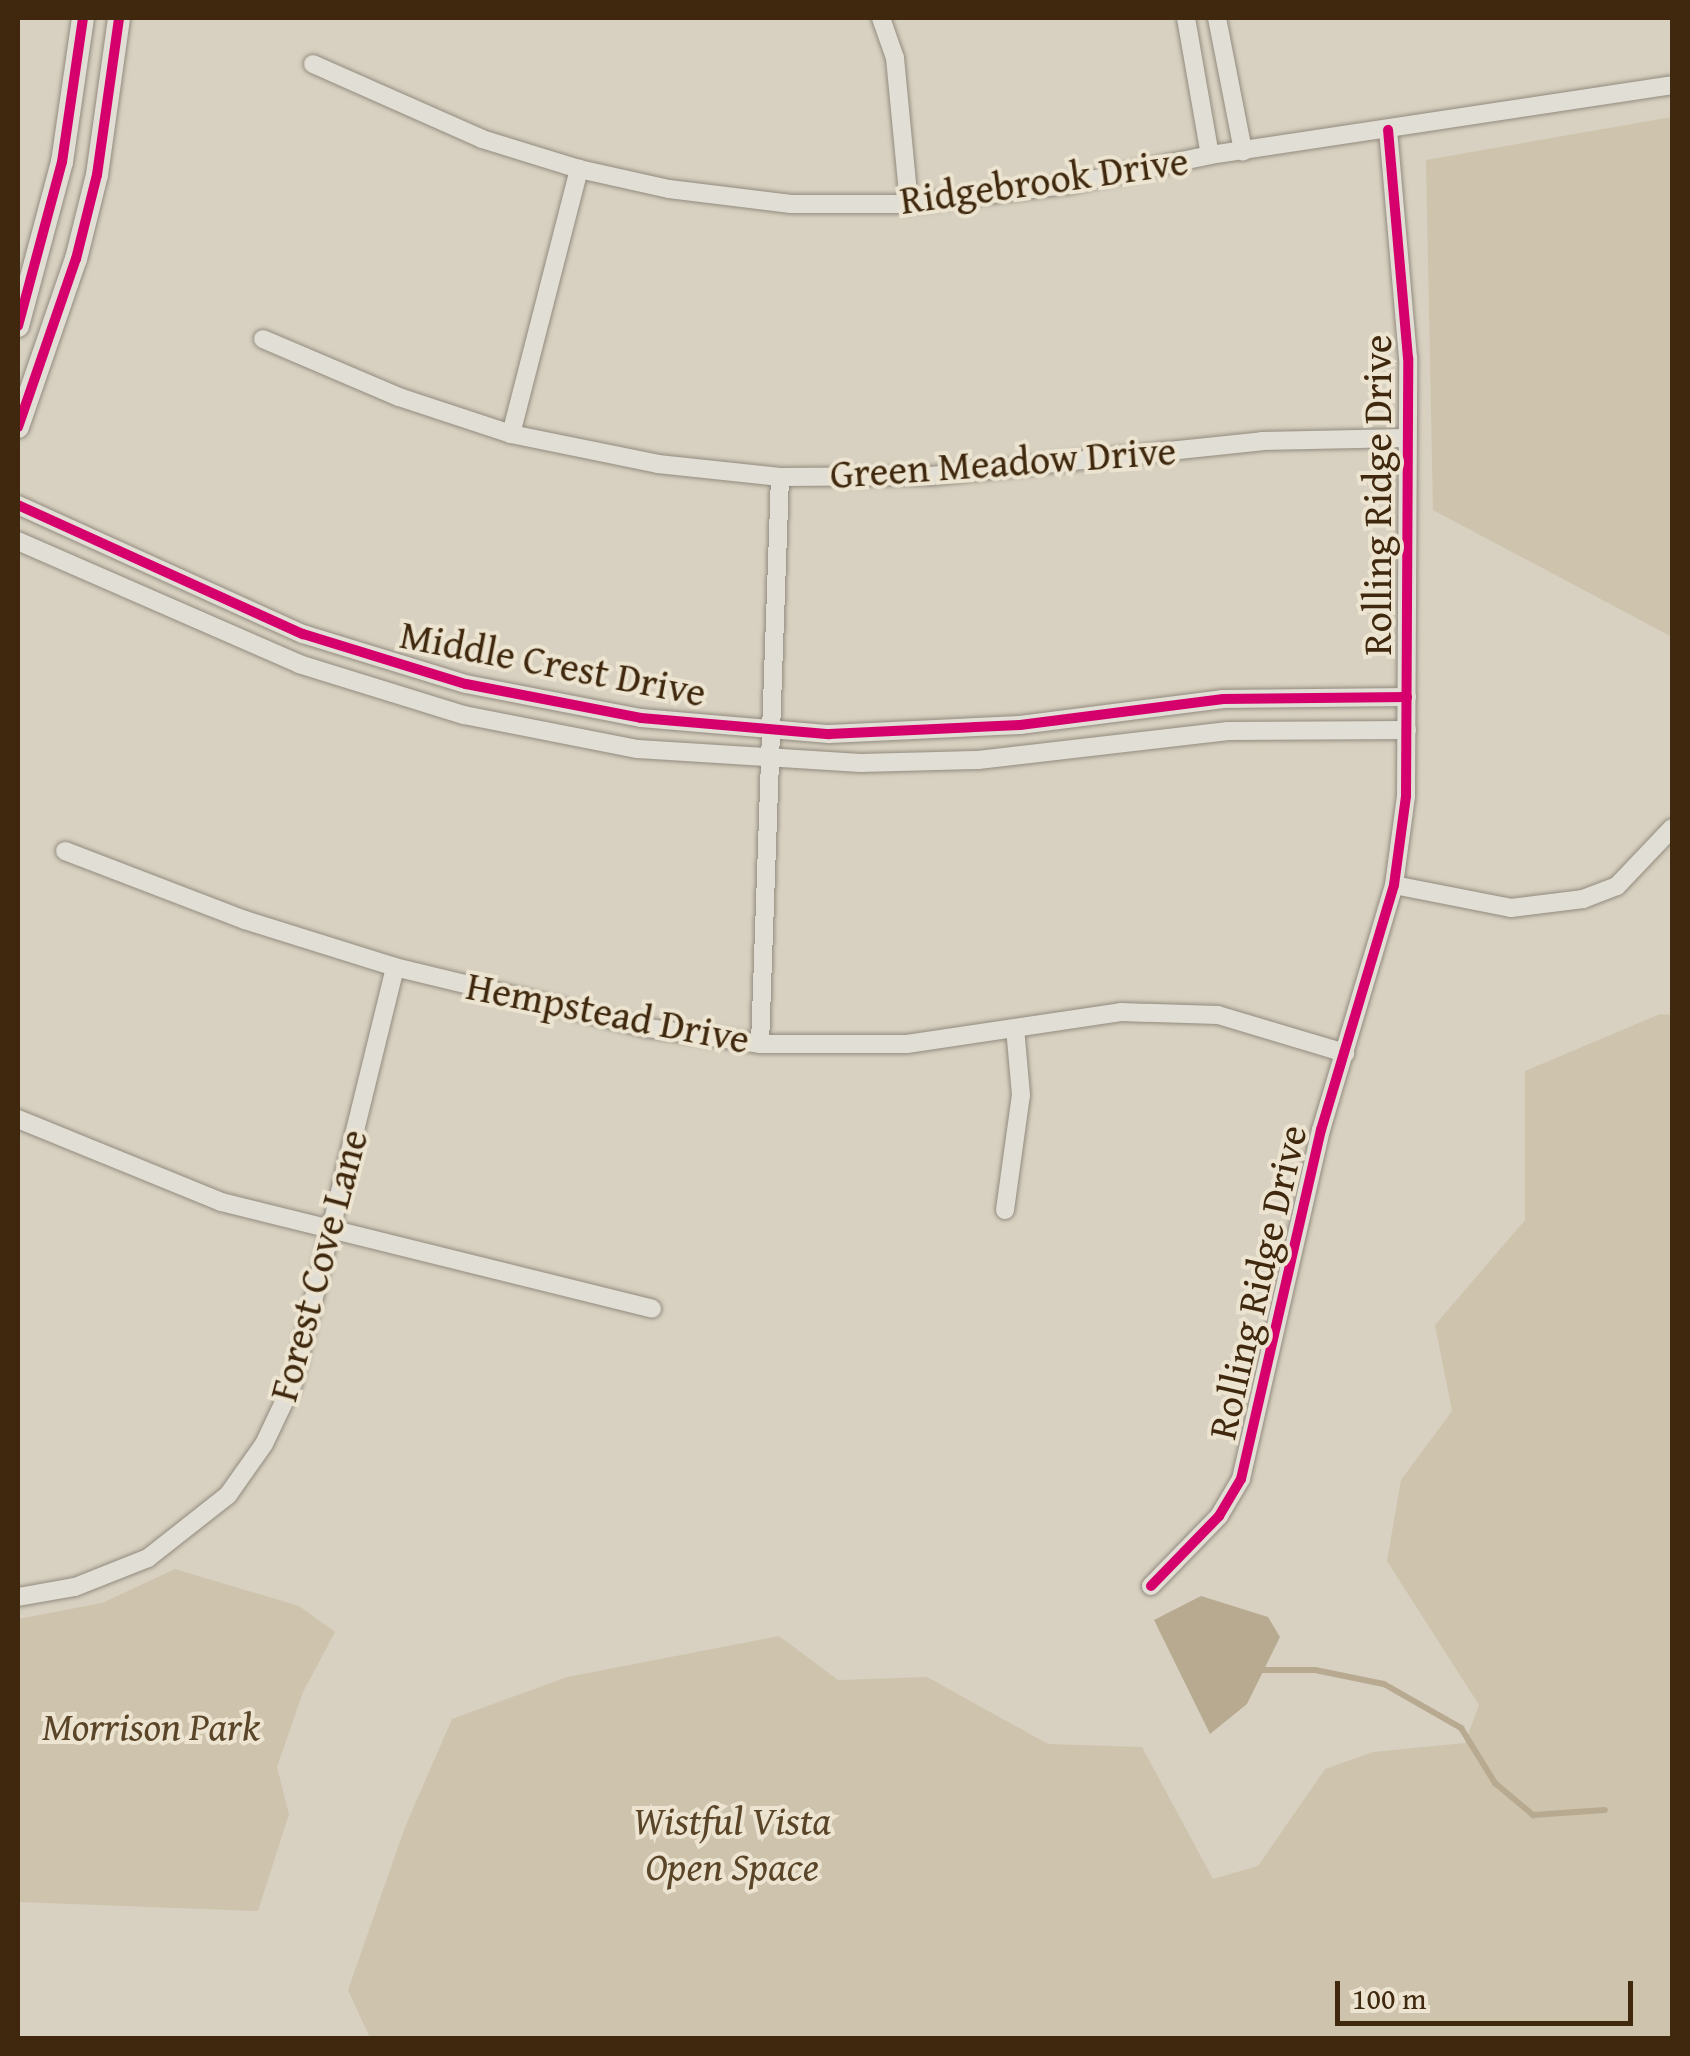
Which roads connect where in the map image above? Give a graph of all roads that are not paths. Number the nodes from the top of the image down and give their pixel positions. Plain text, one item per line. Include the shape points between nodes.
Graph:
1 (83, 18) edge
2 (118, 18) edge
3 (881, 18) edge
4 (1186, 18) edge
5 (1217, 18) edge
6 (313, 64) dead end
7 (1672, 85) edge
8 (1388, 130) junction
9 (1243, 151) junction
10 (1210, 155) junction
11 (579, 168) junction
12 (909, 204) junction
13 (18, 326) edge
14 (263, 339) dead end
15 (18, 427) edge
16 (511, 434) junction
17 (1405, 438) junction
18 (780, 477) junction
19 (18, 505) edge
20 (18, 541) edge
21 (412, 670) junction
22 (1407, 697) junction
23 (403, 698) junction
24 (1098, 714) junction
25 (1407, 730) junction
26 (773, 731) junction
27 (1103, 744) junction
28 (772, 762) junction
29 (1672, 828) edge
30 (65, 851) dead end
31 (1394, 885) junction
32 (395, 966) junction
33 (1015, 1028) junction
34 (760, 1044) junction
35 (1345, 1053) junction
36 (18, 1119) edge
37 (1005, 1210) dead end
38 (331, 1230) junction
39 (652, 1310) dead end
40 (1151, 1586) dead end
41 (18, 1597) edge

1 - 13 main road via 62,162
2 - 15 main road via 97,175 76,259
3 - 12 street via 895,58
4 - 10 street
5 - 9 street
6 - 11 street, Ridgebrook Drive via 482,139
7 - 8 street, Ridgebrook Drive
8 - 9 street, Ridgebrook Drive
8 - 17 street, Rolling Ridge Drive via 1405,273
9 - 10 street, Ridgebrook Drive
10 - 12 street, Ridgebrook Drive via 1067,185
11 - 12 street, Ridgebrook Drive via 791,204
11 - 16 street
14 - 16 street, Green Meadow Drive via 399,397
16 - 18 street, Green Meadow Drive via 658,464
17 - 18 street, Green Meadow Drive via 1262,441 931,476
17 - 22 street, Rolling Ridge Drive
18 - 26 street
19 - 21 street, Middle Crest Drive via 303,634
20 - 23 street, Middle Crest Drive via 299,664
21 - 23 street, Middle Crest Drive
21 - 26 street, Middle Crest Drive via 596,711
22 - 24 street, Middle Crest Drive via 1223,699
22 - 25 street, Rolling Ridge Drive
23 - 28 street, Middle Crest Drive via 555,734
24 - 26 street, Middle Crest Drive via 967,728
24 - 27 street
25 - 27 street, Middle Crest Drive via 1228,731
25 - 31 street, Rolling Ridge Drive
26 - 28 street
27 - 28 street, Middle Crest Drive via 978,760
28 - 34 street
29 - 31 street via 1617,886 1583,899 1511,908
30 - 32 street, Hempstead Drive via 245,920
31 - 35 street, Rolling Ridge Drive
32 - 34 street, Hempstead Drive via 648,1028
32 - 38 street, Forest Cove Lane
33 - 34 street, Hempstead Drive via 907,1044
33 - 35 street, Hempstead Drive via 1121,1012 1218,1015
33 - 37 street via 1021,1095
35 - 40 street, Rolling Ridge Drive via 1321,1130 1241,1478 1220,1516
36 - 38 street via 180,1188
38 - 39 street
38 - 41 street, Forest Cove Lane via 293,1383 264,1444 228,1495 148,1558 75,1587

